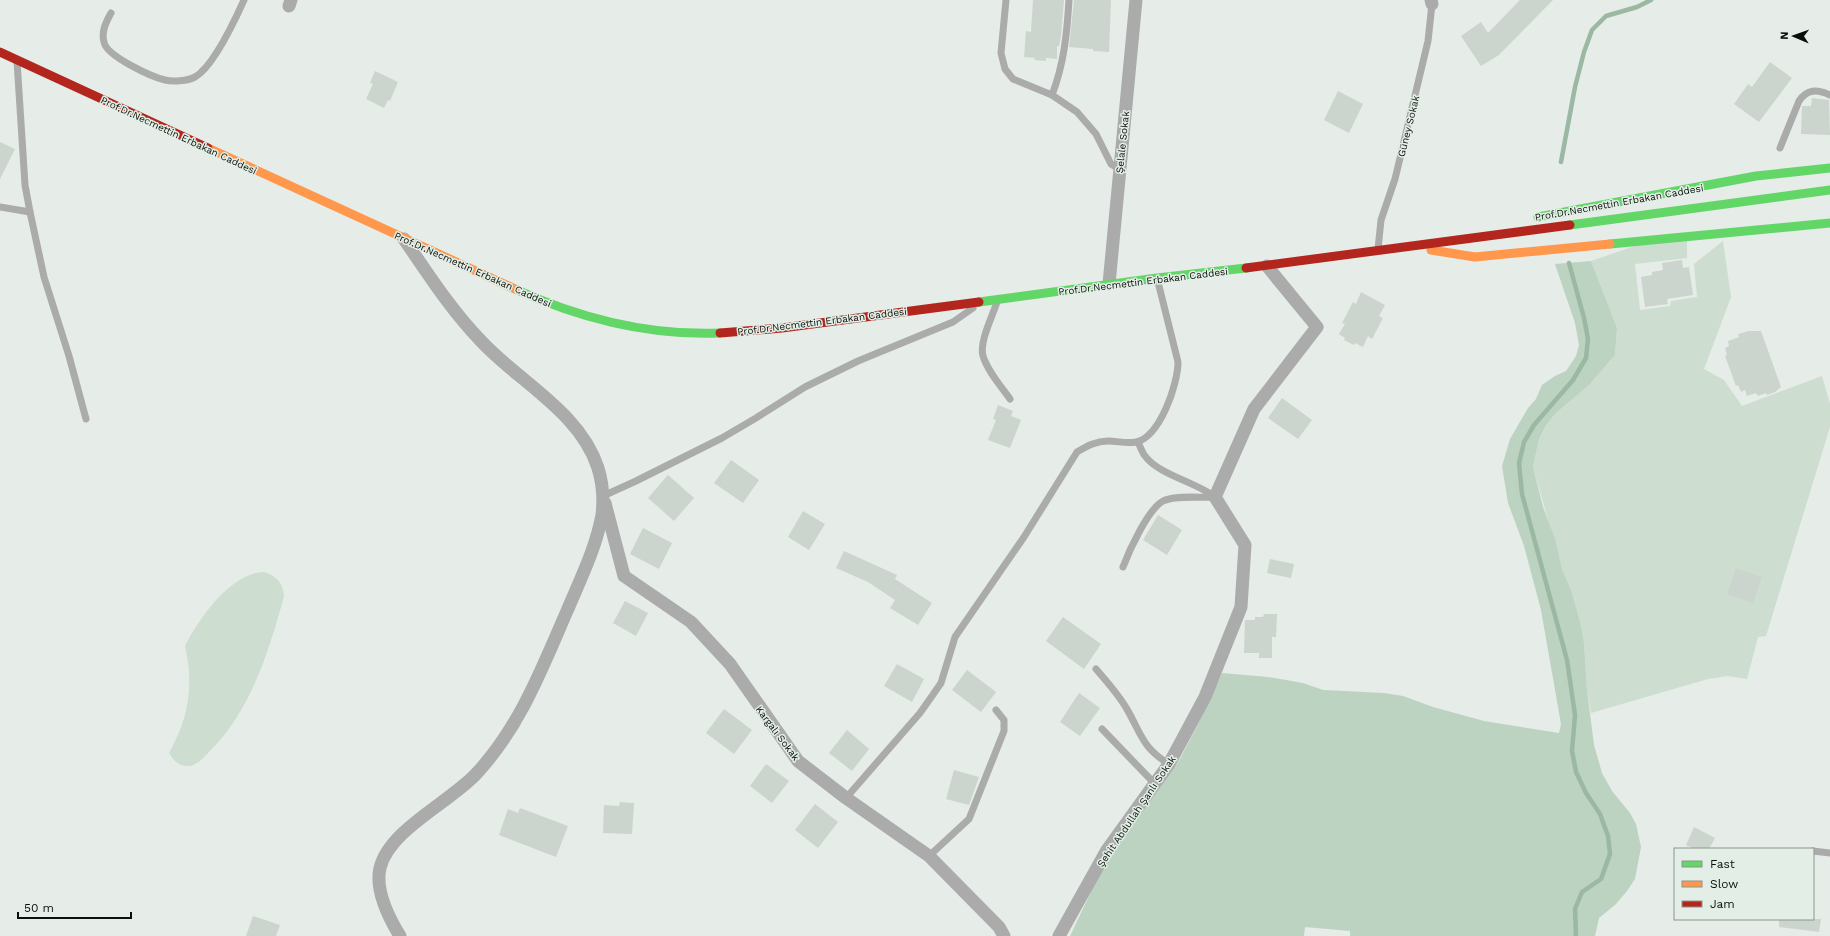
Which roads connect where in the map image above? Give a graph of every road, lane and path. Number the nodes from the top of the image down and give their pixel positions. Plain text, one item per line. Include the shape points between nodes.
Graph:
1 (244, 0) edge
2 (1006, 0) edge
3 (1069, 0) edge
4 (1136, 0) edge
5 (1431, 2) edge
6 (111, 13) dead end
7 (0, 52) edge
8 (17, 60) junction
9 (1052, 95) junction
10 (1830, 95) edge
11 (1780, 148) dead end
12 (1119, 168) junction
13 (1830, 168) edge
14 (1830, 190) edge
15 (0, 207) edge
16 (30, 212) junction
17 (1528, 218) dead end
18 (1830, 223) edge
19 (1476, 228) dead end
20 (404, 239) junction
21 (1410, 246) junction
22 (1378, 251) junction
23 (1267, 266) junction
24 (1157, 278) junction
25 (1109, 284) junction
26 (998, 299) junction
27 (982, 301) junction
28 (1010, 399) dead end
29 (86, 419) dead end
30 (1138, 442) junction
31 (603, 496) junction
32 (1215, 497) junction
33 (1123, 567) dead end
34 (1096, 669) dead end
35 (996, 710) dead end
36 (1102, 729) dead end
37 (1168, 764) junction
38 (1155, 784) junction
39 (846, 798) junction
40 (1814, 851) edge
41 (1830, 854) edge
42 (929, 856) junction
43 (400, 936) edge
44 (1004, 936) edge
45 (1059, 936) edge

1 - 6 lane via 221,46 205,68 195,77 181,80 166,80 151,75 110,53 104,43 104,29
2 - 9 lane via 1001,53 1005,70 1013,79
3 - 9 lane via 1065,51
4 - 12 street, Şelale Sokak
5 - 22 lane, Güney Sokak via 1429,36 1395,179 1380,220
7 - 8 main road, Prof.Dr.Necmettin Erbakan Caddesi
8 - 16 lane via 25,185
8 - 20 main road, Prof.Dr.Necmettin Erbakan Caddesi
9 - 12 lane via 1087,122 1111,164
10 - 11 lane via 1815,90 1803,95
12 - 25 street, Şelale Sokak
13 - 17 main road, Prof.Dr.Necmettin Erbakan Caddesi via 1756,176
14 - 21 main road, Prof.Dr.Necmettin Erbakan Caddesi
15 - 16 lane
16 - 29 lane via 44,277
18 - 21 main road, Prof.Dr.Necmettin Erbakan Caddesi via 1475,257
19 - 21 main road, Prof.Dr.Necmettin Erbakan Caddesi
20 - 27 main road, Prof.Dr.Necmettin Erbakan Caddesi via 542,301 575,312 611,322 687,333 782,328
20 - 31 street via 465,324 503,364 549,402 581,436 597,466
21 - 22 main road, Prof.Dr.Necmettin Erbakan Caddesi
22 - 23 main road, Prof.Dr.Necmettin Erbakan Caddesi
23 - 24 main road, Prof.Dr.Necmettin Erbakan Caddesi
23 - 32 street via 1317,327 1254,409
24 - 25 main road, Prof.Dr.Necmettin Erbakan Caddesi
24 - 30 lane via 1178,362 1178,374 1174,391 1162,416 1148,436
25 - 26 main road, Prof.Dr.Necmettin Erbakan Caddesi
26 - 27 main road, Prof.Dr.Necmettin Erbakan Caddesi
26 - 28 lane via 984,342 983,355 988,368
27 - 31 lane via 953,322 858,361 805,387 722,438
30 - 32 lane via 1146,457 1156,465
30 - 39 lane via 1097,442 1077,452 1024,537 955,637 942,679 932,696
31 - 39 street, Kargalı Sokak via 624,576 691,622 730,664 798,761
31 - 43 street via 602,514 593,548 521,714 476,774 393,842 380,868 379,886
32 - 33 lane via 1172,498 1163,501 1154,508 1130,548
32 - 37 street, Şehit Abdullah Şanlı Sokak via 1245,545 1241,607 1205,697
34 - 37 lane via 1117,693 1146,745
35 - 42 lane via 1004,720 1004,731 969,819
36 - 38 lane
37 - 38 street, Şehit Abdullah Şanlı Sokak
38 - 45 street, Şehit Abdullah Şanlı Sokak via 1107,850
39 - 42 street, Kargalı Sokak
40 - 41 lane
42 - 44 street, Kargalı Sokak via 999,927

